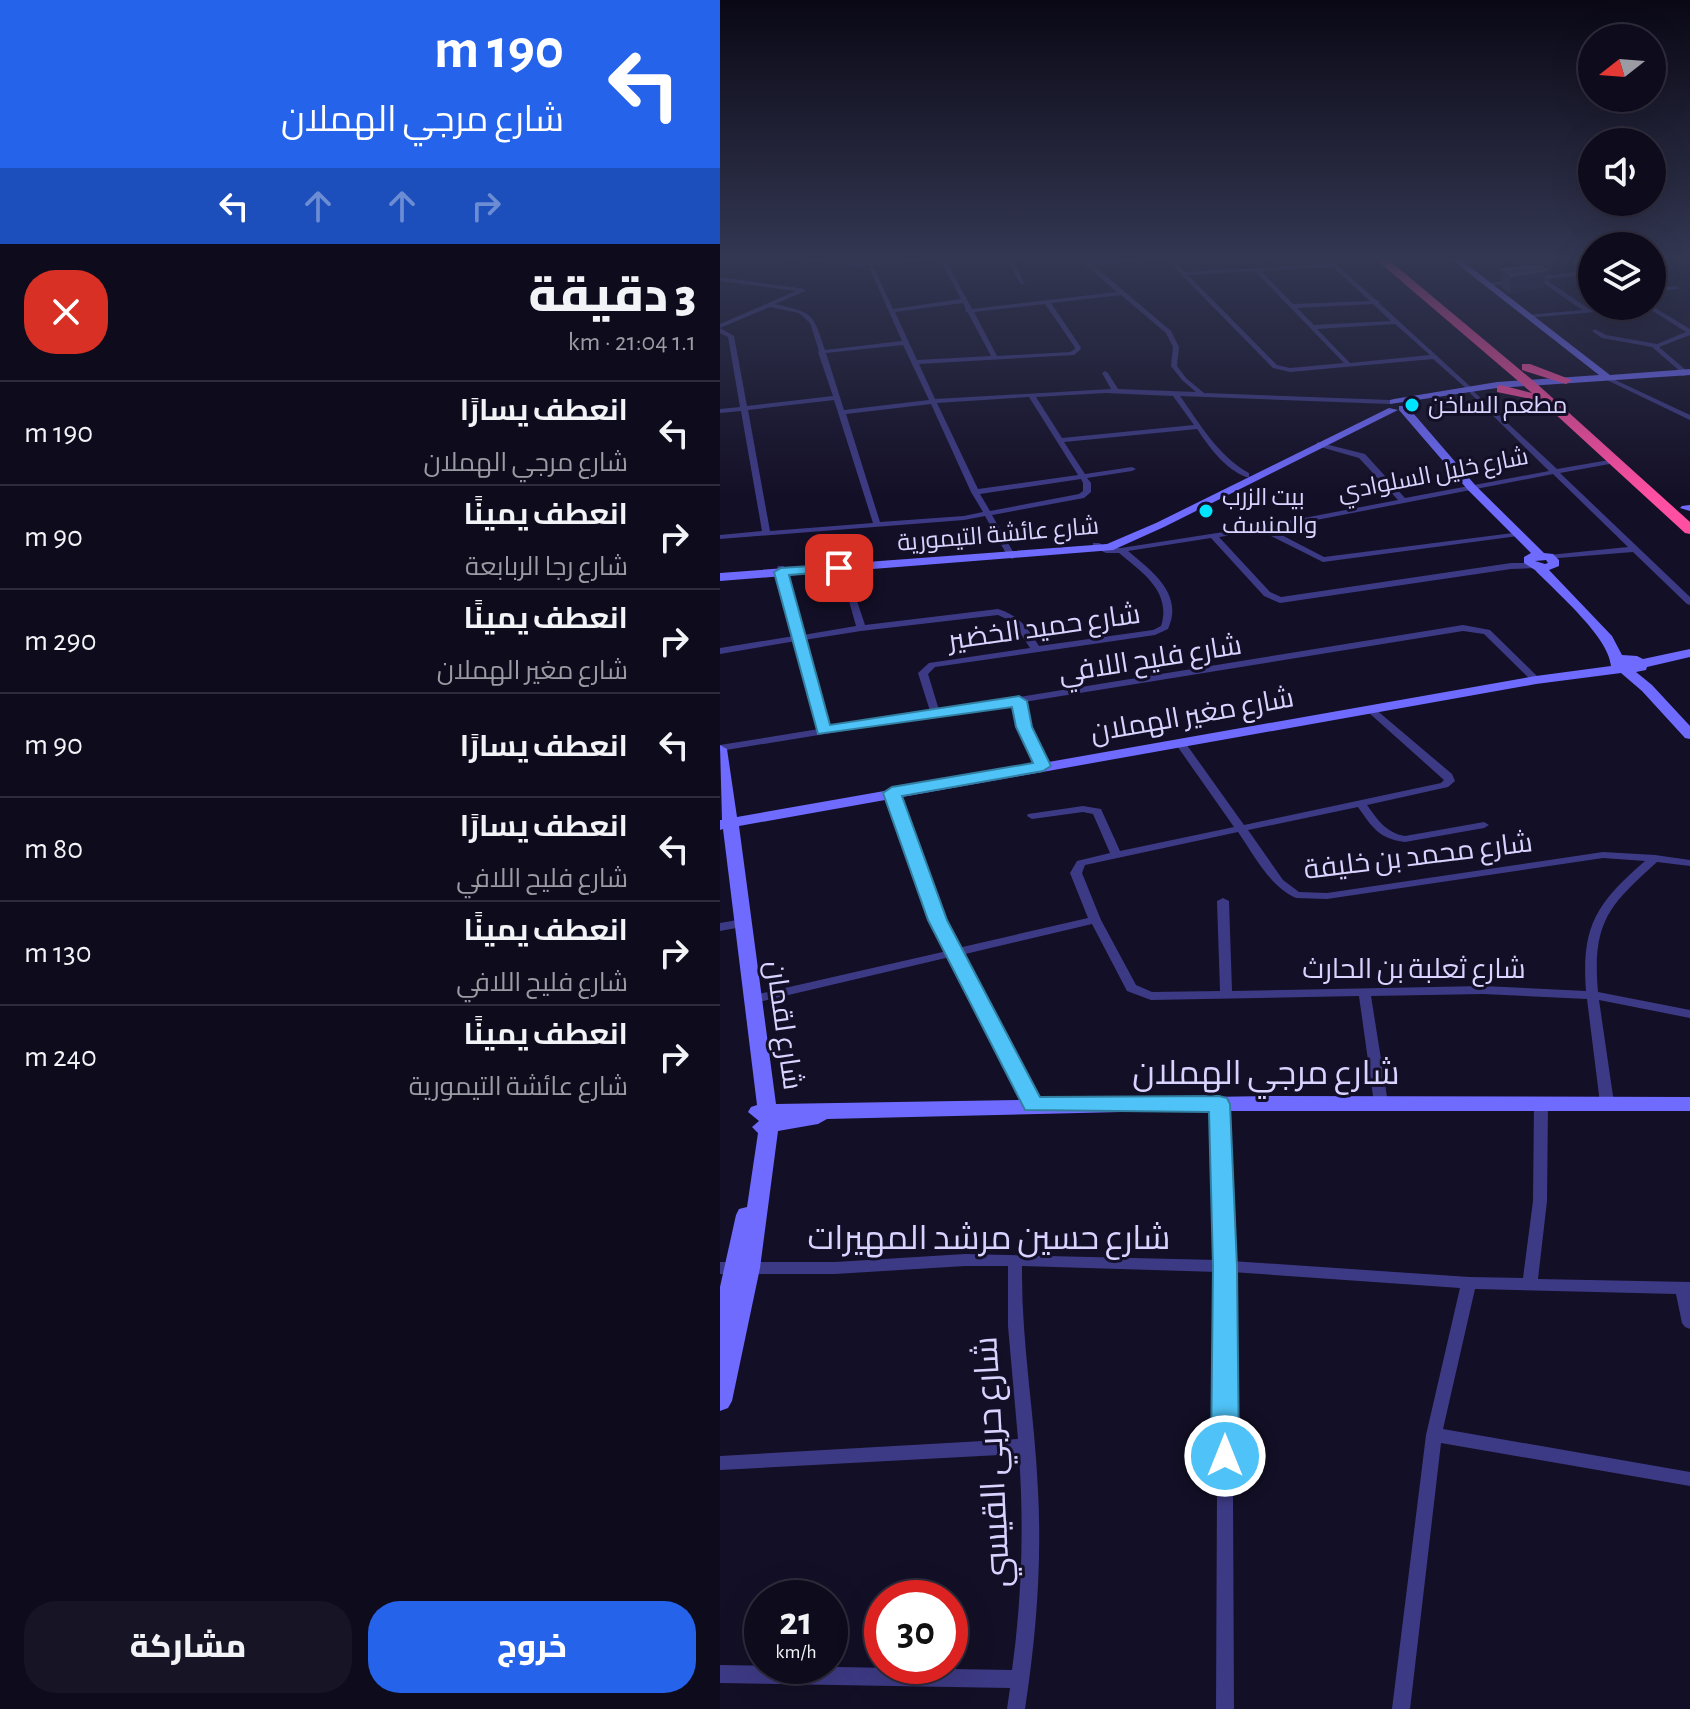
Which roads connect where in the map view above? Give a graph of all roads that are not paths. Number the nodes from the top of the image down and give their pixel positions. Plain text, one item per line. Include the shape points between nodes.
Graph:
1 (731, 336) edge
2 (816, 336) edge
3 (900, 336) edge
4 (982, 336) edge
5 (1070, 336) edge
6 (1171, 336) edge
7 (1244, 336) edge
8 (1321, 336) edge
9 (1412, 336) edge
10 (1470, 336) edge
11 (1489, 336) edge
12 (1553, 336) edge
13 (1602, 336) edge
14 (1683, 336) edge
15 (903, 343) junction
16 (1657, 346) junction
17 (821, 352) junction
18 (1434, 357) junction
19 (995, 358) junction
20 (914, 362) junction
21 (1349, 365) junction
22 (1505, 366) junction
23 (1526, 367) junction
24 (1105, 373) dead end
25 (1687, 373) edge
26 (1608, 378) junction
27 (1566, 382) junction
28 (1537, 384) junction
29 (1499, 387) junction
30 (1471, 390) junction
31 (1115, 391) junction
32 (1175, 393) junction
33 (1201, 393) junction
34 (1031, 395) junction
35 (837, 398) junction
36 (1555, 400) junction
37 (934, 401) junction
38 (1690, 405) edge
39 (1393, 406) junction
40 (1672, 407) junction
41 (743, 408) junction
42 (720, 411) edge
43 (844, 412) junction
44 (1690, 418) edge
45 (1199, 427) junction
46 (1061, 440) junction
47 (1320, 444) junction
48 (1612, 461) junction
49 (1132, 469) dead end
50 (1550, 470) junction
51 (1246, 475) junction
52 (1084, 477) junction
53 (1472, 488) junction
54 (975, 492) junction
55 (1402, 500) junction
56 (1689, 509) edge
57 (988, 515) junction
58 (877, 524) junction
59 (1262, 528) junction
60 (1690, 530) edge
61 (1513, 532) junction
62 (766, 533) junction
63 (720, 537) edge
64 (1214, 537) junction
65 (1098, 547) junction
66 (1634, 549) junction
67 (1121, 550) junction
68 (1011, 555) junction
69 (1541, 562) junction
70 (781, 570) junction
71 (720, 575) edge
72 (853, 601) dead end
73 (1690, 602) edge
74 (861, 628) junction
75 (797, 638) junction
76 (1035, 648) junction
77 (720, 649) edge
78 (1690, 653) edge
79 (1628, 664) junction
80 (1536, 680) junction
81 (1019, 701) junction
82 (1371, 710) junction
83 (936, 714) junction
84 (1688, 730) edge
85 (824, 731) junction
86 (1180, 743) junction
87 (720, 749) edge
88 (1043, 766) junction
89 (892, 793) junction
90 (1360, 802) junction
91 (1032, 816) dead end
92 (723, 823) edge
93 (1484, 825) dead end
94 (1241, 828) junction
95 (1116, 854) junction
96 (1655, 858) junction
97 (1690, 863) edge
98 (1223, 901) dead end
99 (1095, 920) junction
100 (732, 925) edge
101 (954, 954) junction
102 (1364, 992) junction
103 (1226, 994) junction
104 (1593, 995) junction
105 (750, 1000) junction
106 (1690, 1014) edge
107 (1541, 1102) junction
108 (1381, 1103) junction
109 (1607, 1103) junction
110 (1219, 1104) junction
111 (1690, 1104) edge
112 (1033, 1105) junction
113 (764, 1119) junction
114 (1015, 1260) junction
115 (1225, 1266) junction
116 (735, 1268) edge
117 (1469, 1283) junction
118 (1530, 1284) junction
119 (1686, 1288) edge
120 (1690, 1323) edge
121 (720, 1339) edge
122 (720, 1401) edge
123 (1434, 1435) junction
124 (1026, 1446) junction
125 (720, 1463) edge
126 (1690, 1479) edge
127 (720, 1674) edge
128 (1021, 1679) junction
129 (1016, 1709) edge
130 (1225, 1709) edge
131 (1401, 1709) edge

1 - 41 street
2 - 17 street
3 - 15 street
4 - 19 street
5 - 19 street via 1076,352
6 - 33 street via 1176,347 1174,366
7 - 21 street via 1275,367
8 - 21 street
9 - 18 street
10 - 22 highway
11 - 23 highway
12 - 26 street
13 - 16 street
14 - 16 street
15 - 17 street
15 - 20 street
16 - 25 street
17 - 35 street
18 - 21 street
18 - 30 street
19 - 20 street
20 - 37 street
22 - 28 highway
22 - 29 highway via 1509,376
23 - 27 highway
23 - 28 highway
24 - 31 street
25 - 26 street
26 - 27 street
26 - 40 street
27 - 28 street
27 - 36 highway
28 - 29 street
28 - 36 highway
29 - 30 street
29 - 36 highway
30 - 39 street
30 - 50 street
31 - 32 street
31 - 34 street
32 - 33 street
32 - 45 street
33 - 39 street via 1365,400
34 - 37 street
34 - 46 street
35 - 41 street
35 - 43 street
36 - 48 highway
36 - 56 highway
37 - 43 street
37 - 54 street
38 - 40 street
39 - 47 street, شارع عائشة التيمورية
39 - 51 street, شارع عائشة التيمورية
39 - 53 street via 1417,424
40 - 44 street
41 - 42 street
41 - 62 street
43 - 58 street
45 - 46 street
45 - 51 street
46 - 52 street
47 - 55 street via 1362,456
47 - 65 street, شارع عائشة التيمورية via 1160,525
48 - 50 street, شارع خليل السلوادي
48 - 60 highway
49 - 52 street
50 - 53 street, شارع خليل السلوادي
50 - 66 street
51 - 65 street, شارع عائشة التيمورية
52 - 54 street
52 - 57 street via 1088,488 1081,496
53 - 55 street, شارع خليل السلوادي
53 - 61 street
54 - 57 street
55 - 59 street, شارع خليل السلوادي
57 - 58 street
57 - 68 street
58 - 62 street
59 - 61 street via 1323,560
59 - 64 street, شارع خليل السلوادي
61 - 69 street
62 - 63 street
64 - 67 street, شارع خليل السلوادي
64 - 69 street via 1267,594 1280,600
65 - 67 street, شارع خليل السلوادي
65 - 68 street, شارع عائشة التيمورية
66 - 69 street
66 - 73 street
67 - 76 street, شارع حميد الخضير via 1155,579 1166,598 1165,627
68 - 70 street, شارع عائشة التيمورية
69 - 79 street
70 - 71 street, شارع عائشة التيمورية
70 - 75 street
72 - 74 street
74 - 75 street
74 - 76 street via 998,612 1017,621
75 - 77 street
75 - 85 street
76 - 83 street, شارع حميد الخضير via 927,667 923,673
78 - 79 street, شارع مغير الهملان
79 - 80 street, شارع مغير الهملان
79 - 84 street
80 - 81 street, شارع فليح اللافي via 1487,632 1471,628
80 - 82 street, شارع مغير الهملان
81 - 83 street, شارع فليح اللافي
81 - 88 street via 1024,727
82 - 86 street, شارع مغير الهملان
82 - 90 street via 1450,781
83 - 85 street, شارع فليح اللافي
85 - 87 street, شارع فليح اللافي
86 - 88 street, شارع مغير الهملان
86 - 94 street, شارع محمد بن خليفة
87 - 92 street, شارع لقمان
88 - 89 street, شارع مغير الهملان
89 - 92 street, شارع مغير الهملان
89 - 101 street
90 - 93 street via 1391,838
90 - 94 street
91 - 95 street via 1097,811
92 - 100 street, شارع لقمان
94 - 95 street
94 - 96 street, شارع محمد بن خليفة via 1286,891 1308,897 1603,855
95 - 99 street via 1084,861 1077,870
96 - 97 street, شارع محمد بن خليفة
96 - 104 street via 1620,889 1598,922
98 - 103 street
99 - 101 street
99 - 103 street, شارع ثعلبة بن الحارث via 1136,992
100 - 105 street, شارع لقمان
101 - 105 street
101 - 112 street
102 - 103 street, شارع ثعلبة بن الحارث
102 - 104 street, شارع ثعلبة بن الحارث
102 - 108 street
104 - 106 street, شارع ثعلبة بن الحارث
104 - 109 street
105 - 113 street, شارع لقمان
107 - 108 street, شارع مرجي الهملان
107 - 109 street, شارع مرجي الهملان
107 - 118 street via 1540,1201
108 - 110 street, شارع مرجي الهملان
109 - 111 street, شارع مرجي الهملان
110 - 112 street, شارع مرجي الهملان
110 - 115 street
112 - 113 street, شارع مرجي الهملان
113 - 116 street, شارع لقمان
114 - 115 street, شارع حسين مرشد المهيرات
114 - 116 street, شارع حسين مرشد المهيرات
114 - 124 street, شارع حربي القيسي
115 - 117 street, شارع حسين مرشد المهيرات
115 - 130 street
116 - 121 street, شارع لقمان
116 - 122 street, شارع لقمان
117 - 118 street, شارع حسين مرشد المهيرات
117 - 123 street
118 - 119 street, شارع حسين مرشد المهيرات
119 - 120 street
123 - 126 street
123 - 131 street
124 - 125 street
124 - 128 street, شارع حربي القيسي via 1031,1520
127 - 128 street
128 - 129 street, شارع حربي القيسي

